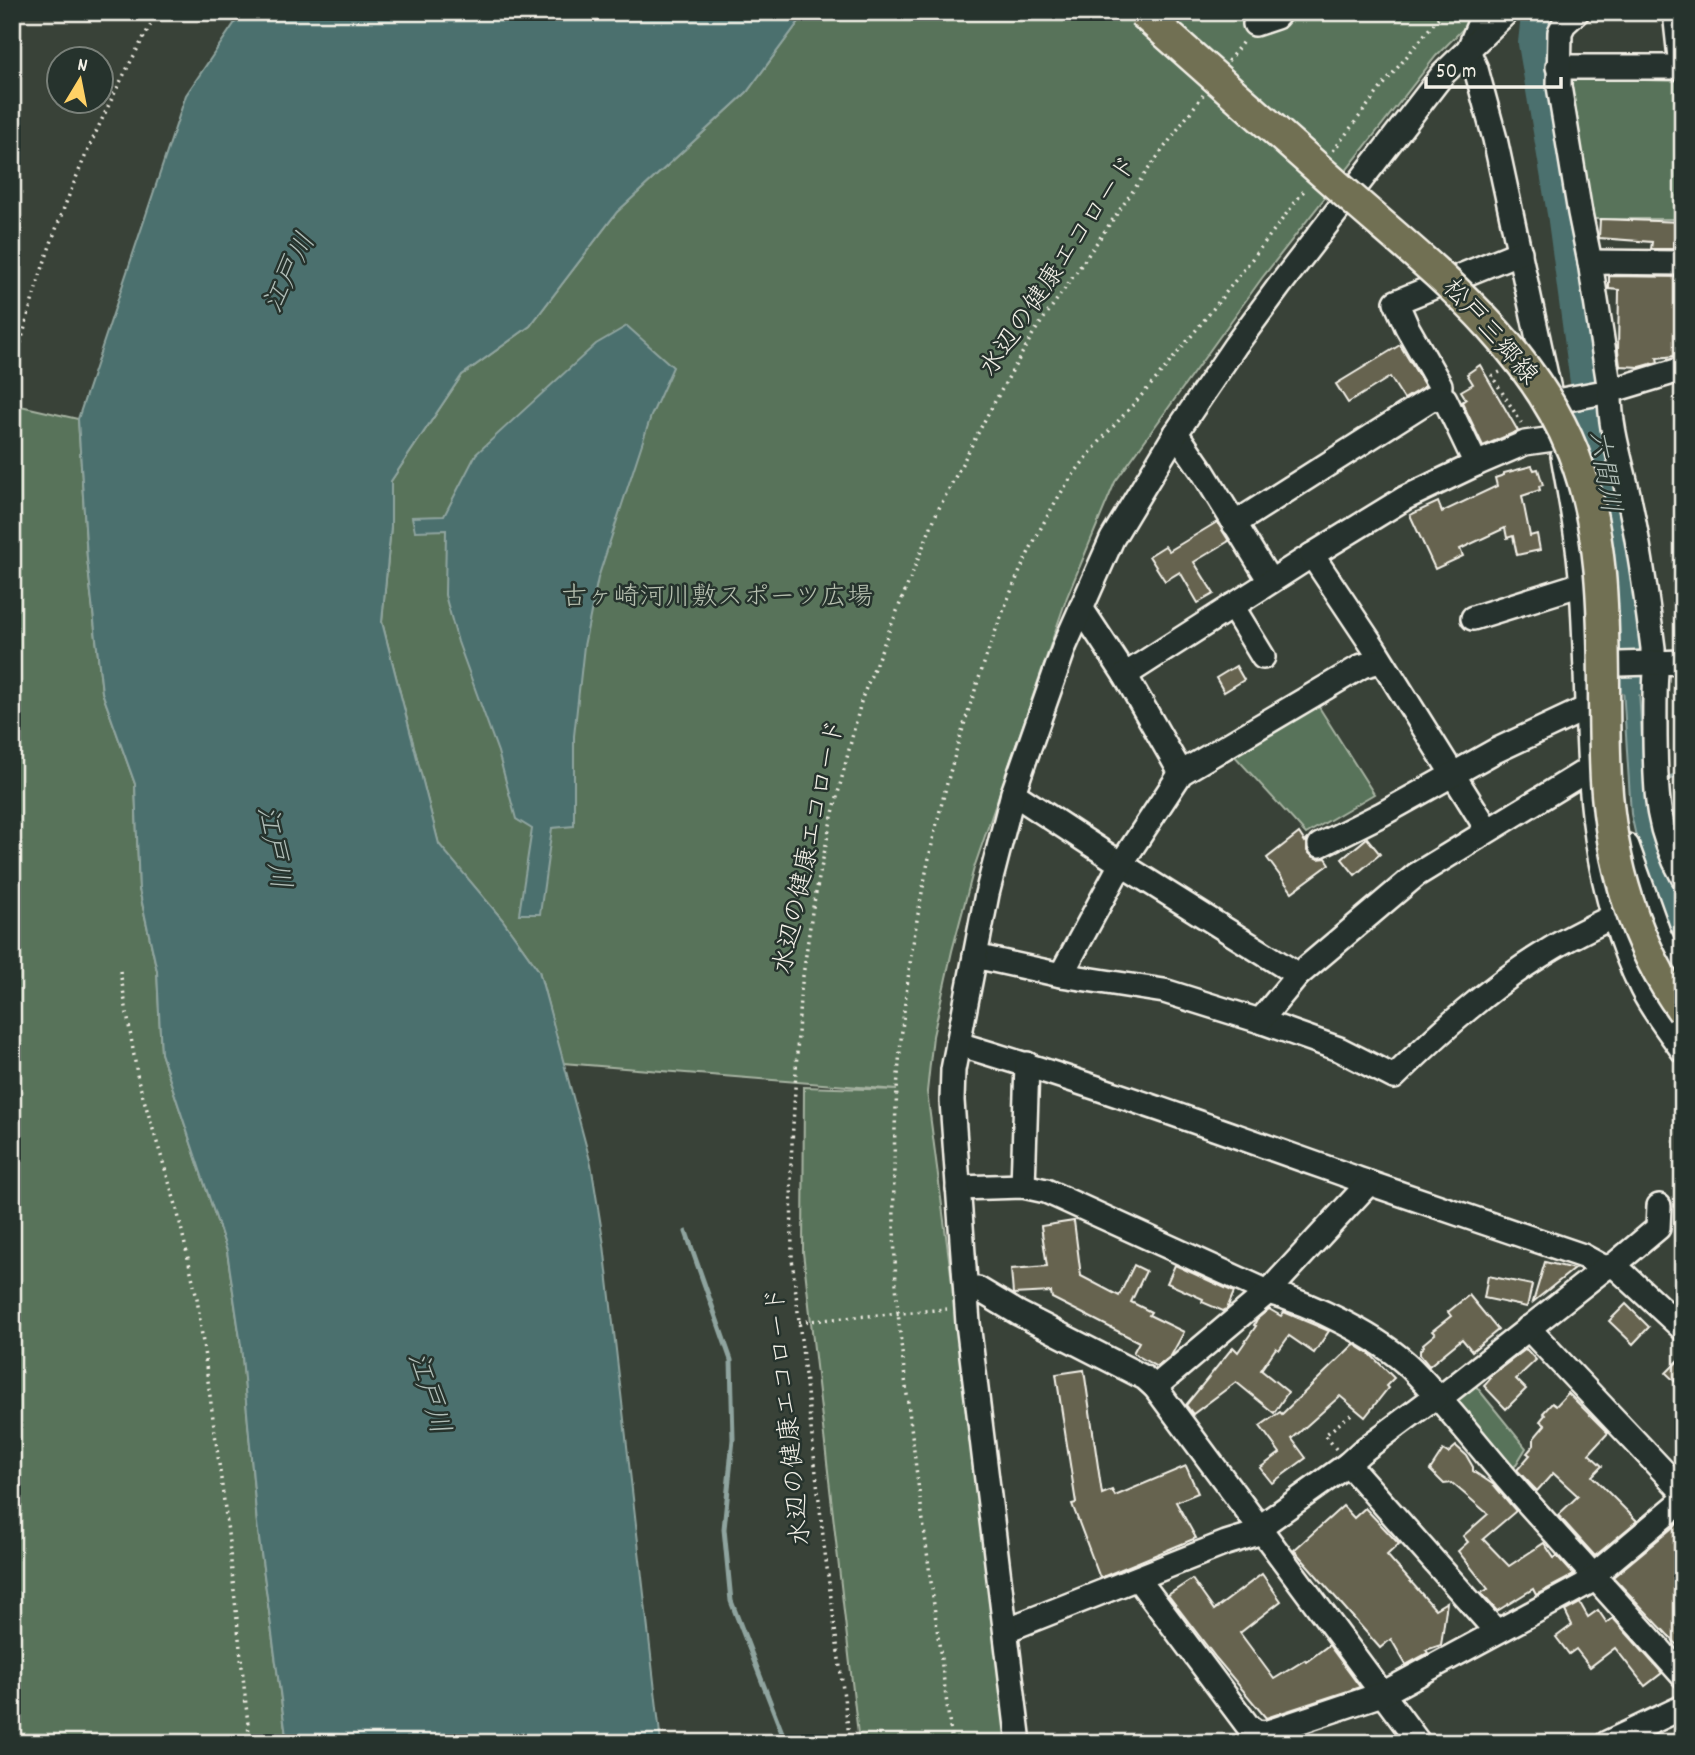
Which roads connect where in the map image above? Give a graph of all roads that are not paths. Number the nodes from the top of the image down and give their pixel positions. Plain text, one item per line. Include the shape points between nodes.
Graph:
1 (1142, 12) edge
2 (1280, 12) edge
3 (1484, 12) edge
4 (1507, 12) edge
5 (1577, 12) edge
6 (1675, 12) edge
7 (1257, 18) edge
8 (1468, 51) junction
9 (1559, 67) junction
10 (1682, 67) edge
11 (1520, 252) junction
12 (1590, 262) junction
13 (1683, 262) edge
14 (1683, 369) edge
15 (1608, 392) junction
16 (1439, 398) junction
17 (1557, 401) junction
18 (1176, 433) junction
19 (1560, 438) junction
20 (1476, 464) junction
21 (1234, 524) junction
22 (1312, 555) junction
23 (1270, 581) junction
24 (1582, 584) junction
25 (1232, 606) junction
26 (1081, 608) junction
27 (1473, 618) dead end
28 (1263, 657) dead end
29 (1381, 661) junction
30 (1655, 662) junction
31 (1683, 662) edge
32 (1598, 664) junction
33 (1125, 675) junction
34 (1587, 708) junction
35 (1181, 773) junction
36 (1452, 775) junction
37 (1590, 777) junction
38 (1013, 793) junction
39 (1487, 830) junction
40 (1320, 845) dead end
41 (1121, 864) junction
42 (1678, 869) edge
43 (1637, 879) junction
44 (1608, 890) junction
45 (1614, 916) junction
46 (975, 956) junction
47 (1061, 975) junction
48 (1298, 975) junction
49 (1683, 981) edge
50 (1683, 1011) edge
51 (1260, 1021) junction
52 (958, 1044) junction
53 (1683, 1051) edge
54 (1027, 1064) junction
55 (1369, 1183) junction
56 (1023, 1186) junction
57 (958, 1188) junction
58 (1658, 1217) dead end
59 (1609, 1266) junction
60 (1268, 1292) junction
61 (959, 1299) junction
62 (1528, 1328) junction
63 (1683, 1329) edge
64 (1155, 1387) junction
65 (1437, 1398) junction
66 (1348, 1464) junction
67 (1683, 1492) edge
68 (1683, 1500) edge
69 (1261, 1530) junction
70 (1595, 1576) junction
71 (1138, 1579) junction
72 (1006, 1630) junction
73 (1495, 1630) junction
74 (1683, 1676) edge
75 (1382, 1694) junction
76 (1683, 1707) edge
77 (1019, 1743) edge
78 (1419, 1743) edge
79 (1607, 1743) edge

1 - 50 main road, 松戸三郷線, bridge via 1455,289 1516,356 1561,428 1573,452 1596,536 1606,782 1616,860 1637,927
2 - 7 street via 1276,17
3 - 8 street
4 - 8 street
5 - 9 street via 1560,33
6 - 10 street
8 - 11 street via 1495,139
8 - 18 street via 1443,74 1280,285
9 - 10 street
9 - 12 street
11 - 16 street via 1396,302 1440,385
11 - 17 street
12 - 13 street
12 - 15 street
14 - 15 street
15 - 17 street
15 - 30 street
16 - 20 street via 1445,399
16 - 21 street
17 - 19 street
18 - 21 street
18 - 26 street via 1112,539
19 - 20 street via 1525,443
19 - 24 street
20 - 22 street via 1405,498
21 - 23 street
22 - 23 street
22 - 29 street
23 - 25 street
24 - 27 street
24 - 32 street
25 - 28 street
25 - 33 street
26 - 33 street
26 - 38 street
29 - 35 street via 1362,666
29 - 36 street
30 - 31 street
30 - 32 street
30 - 42 street via 1660,821
32 - 34 street
33 - 35 street
34 - 36 street
34 - 37 street
35 - 41 street
36 - 39 street
36 - 40 street
37 - 39 street
37 - 43 street via 1615,811
37 - 44 street via 1597,845
38 - 41 street
38 - 46 street
39 - 48 street via 1416,875
41 - 47 street
41 - 48 street
42 - 43 street
43 - 44 street
43 - 49 street
44 - 45 street
45 - 51 street via 1522,968 1394,1077 1339,1049
45 - 53 street via 1642,990
46 - 47 street
46 - 52 street
47 - 51 street via 1164,991
48 - 51 street
52 - 54 street
52 - 57 street via 952,1101
54 - 55 street
54 - 56 street
55 - 59 street
55 - 60 street
56 - 57 street
56 - 60 street via 1046,1191
57 - 61 street
58 - 59 street
59 - 62 street
59 - 63 street
60 - 64 street
60 - 65 street via 1381,1343
61 - 64 street via 978,1289 1146,1378
61 - 72 street
62 - 65 street
62 - 67 street
64 - 69 street
65 - 66 street
65 - 70 street
66 - 69 street
66 - 73 street
68 - 70 street
69 - 71 street
69 - 75 street
70 - 73 street
70 - 74 street
71 - 72 street
71 - 75 street via 1256,1732 1265,1733
72 - 77 street
73 - 75 street
75 - 78 street
76 - 79 street

